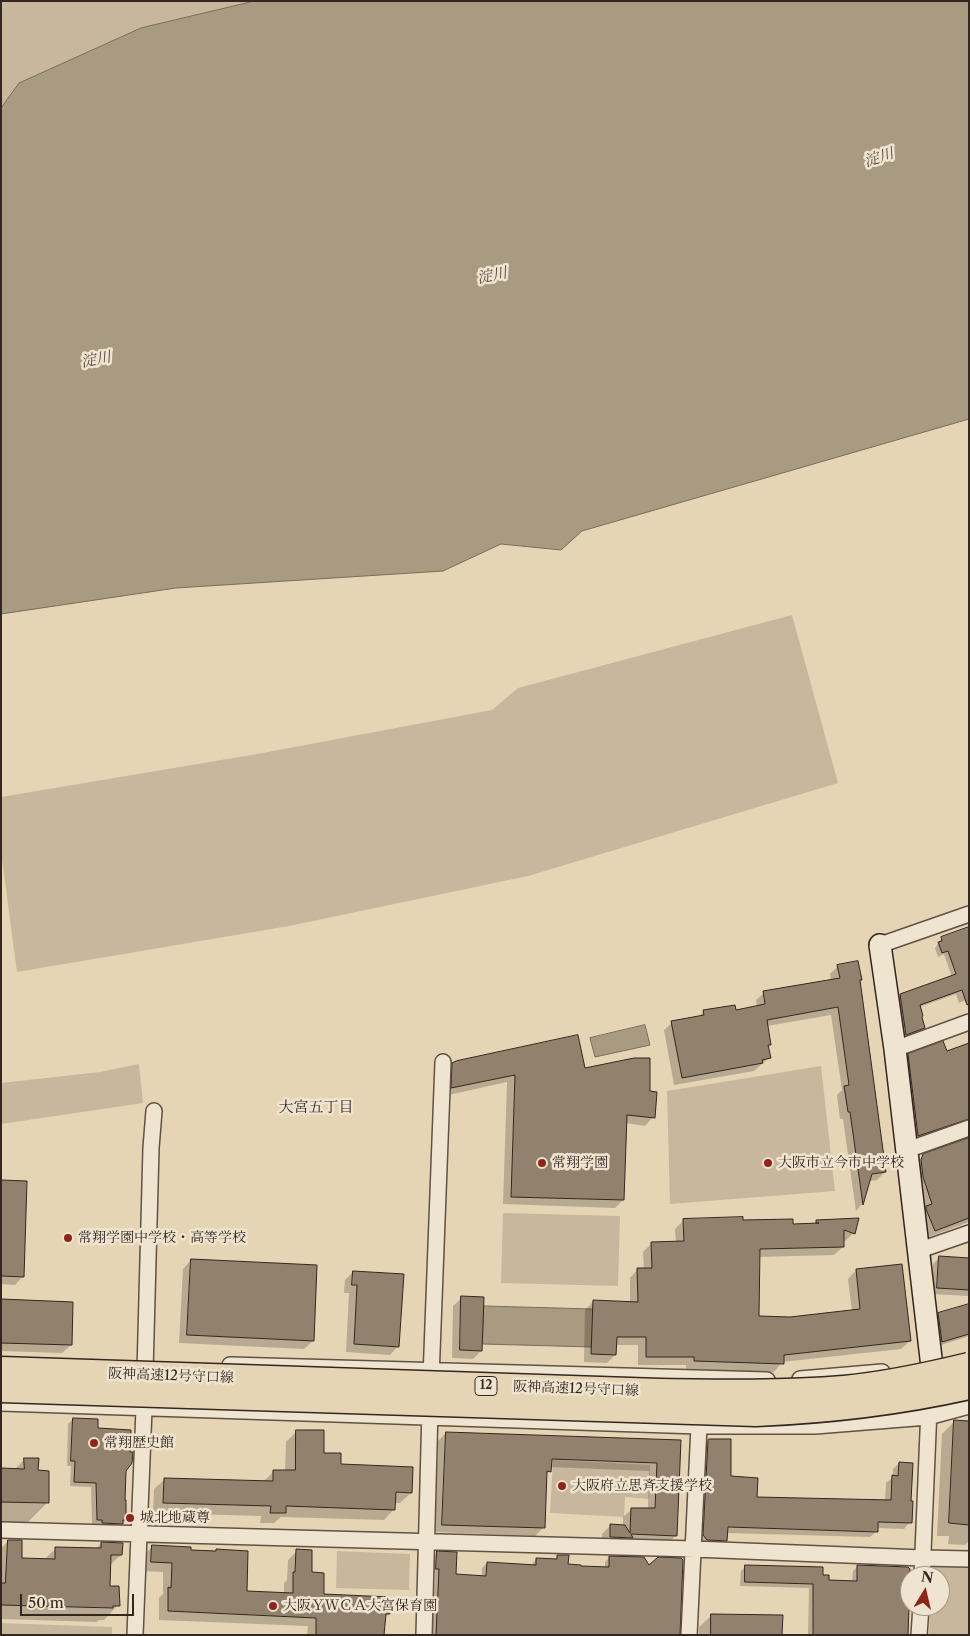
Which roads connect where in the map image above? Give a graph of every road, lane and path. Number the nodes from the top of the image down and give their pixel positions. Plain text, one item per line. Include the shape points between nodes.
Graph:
1 (969, 914) edge
2 (880, 945) joint
3 (969, 1022) edge
4 (895, 1048) junction
5 (443, 1062) dead end
6 (154, 1111) dead end
7 (969, 1128) edge
8 (907, 1150) junction
9 (969, 1233) edge
10 (920, 1250) junction
11 (969, 1357) edge
12 (1, 1358) edge
13 (144, 1362) junction
14 (969, 1366) edge
15 (932, 1367) junction
16 (1, 1370) edge
17 (431, 1370) junction
18 (969, 1386) edge
19 (1, 1389) edge
20 (1, 1404) edge
21 (969, 1406) edge
22 (144, 1409) junction
23 (928, 1417) junction
24 (430, 1418) junction
25 (699, 1426) junction
26 (1, 1530) edge
27 (139, 1534) junction
28 (426, 1542) junction
29 (694, 1549) junction
30 (923, 1558) junction
31 (969, 1559) edge
32 (923, 1566) edge
33 (921, 1616) edge
34 (135, 1635) edge
35 (424, 1635) edge
36 (689, 1635) edge
37 (920, 1635) edge

1 - 2 street
2 - 4 street
3 - 4 street
4 - 8 street
5 - 17 street
6 - 13 street
7 - 8 street
8 - 10 street
9 - 10 street
10 - 15 street
11 - 15 street
12 - 13 street
13 - 17 street
13 - 22 street
14 - 16 highway, 阪神高速12号守口線 / 12, bridge via 875,1385 756,1394
15 - 17 street via 780,1381
15 - 23 street
17 - 24 street
18 - 19 highway, 阪神高速12号守口線, bridge via 880,1403 756,1413
20 - 22 street
21 - 23 street
22 - 24 street
22 - 27 street
23 - 25 street via 815,1426
23 - 30 street
24 - 25 street
24 - 28 street
25 - 29 street
26 - 27 street
27 - 28 street
27 - 34 street
28 - 29 street
28 - 35 street
29 - 30 street
29 - 36 street
30 - 31 street
30 - 32 street
33 - 37 street

